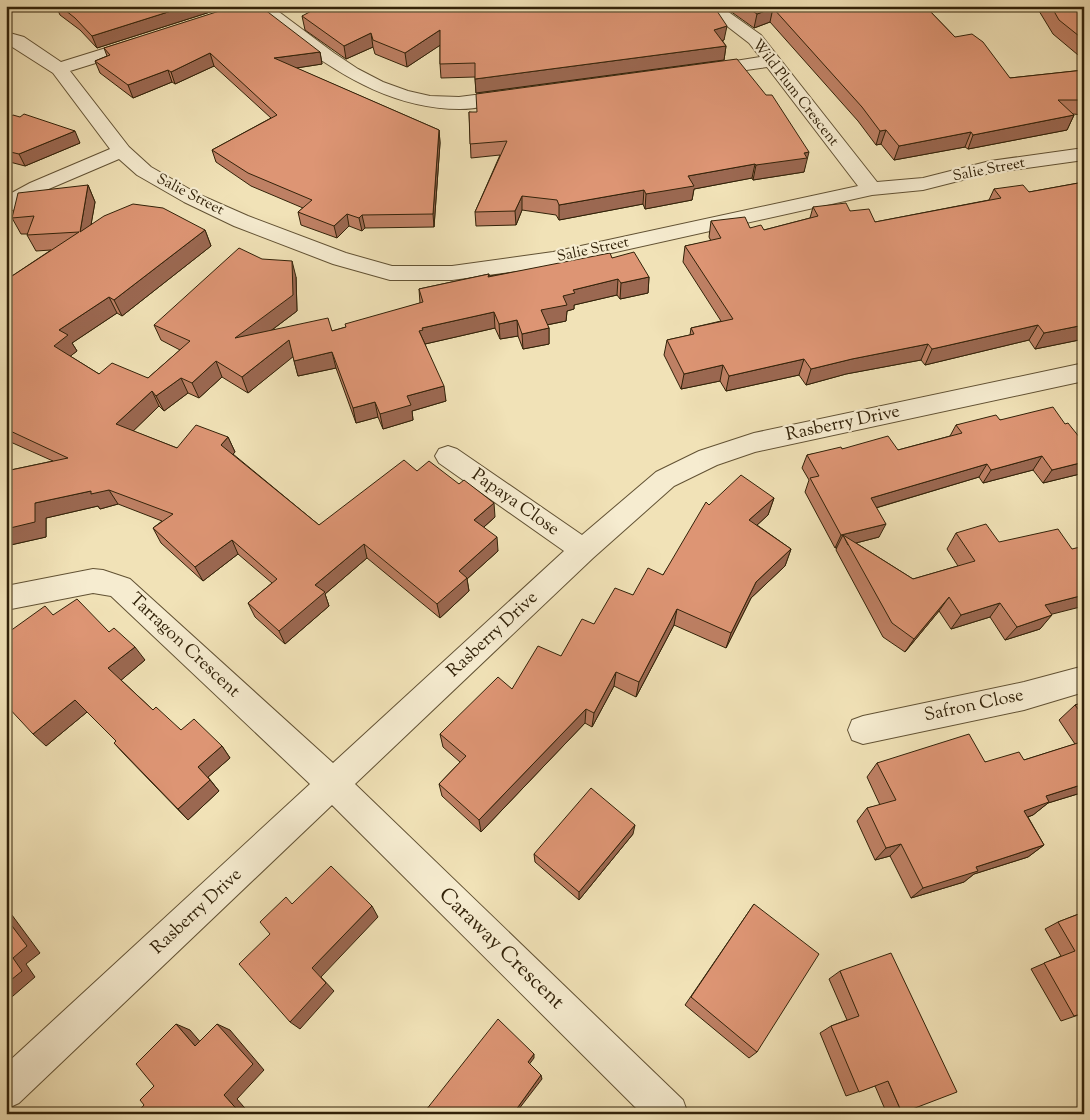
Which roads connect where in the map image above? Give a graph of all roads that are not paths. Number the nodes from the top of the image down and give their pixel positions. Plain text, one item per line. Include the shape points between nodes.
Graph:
1 (709, 6) edge
2 (253, 7) edge
3 (6, 37) edge
4 (158, 37) edge
5 (772, 62) junction
6 (59, 69) junction
7 (684, 73) edge
8 (527, 94) edge
9 (122, 151) junction
10 (1084, 154) edge
11 (872, 189) junction
12 (6, 205) edge
13 (1079, 379) edge
14 (448, 456) dead end
15 (583, 550) junction
16 (6, 598) edge
17 (1084, 679) edge
18 (863, 730) dead end
19 (333, 784) junction
20 (6, 1090) edge
21 (669, 1114) edge

1 - 5 street, Wild Plum Crescent via 755,39
2 - 8 street via 374,86 409,98 459,103
3 - 6 street, Salie Street via 18,41
4 - 6 street
5 - 7 street
5 - 11 street, Wild Plum Crescent
6 - 9 street, Salie Street
9 - 11 street, Salie Street via 144,171 241,221 390,273 452,273 553,259
9 - 12 street via 38,187
10 - 11 street, Salie Street via 990,167 923,184
13 - 15 street, Rasberry Drive via 754,443 708,458 666,479
14 - 15 street, Papaya Close
15 - 19 street, Rasberry Drive
16 - 19 street, Tarragon Crescent via 93,581 120,587
17 - 18 street, Safron Close via 1024,696
19 - 20 street, Rasberry Drive
19 - 21 street, Caraway Crescent

